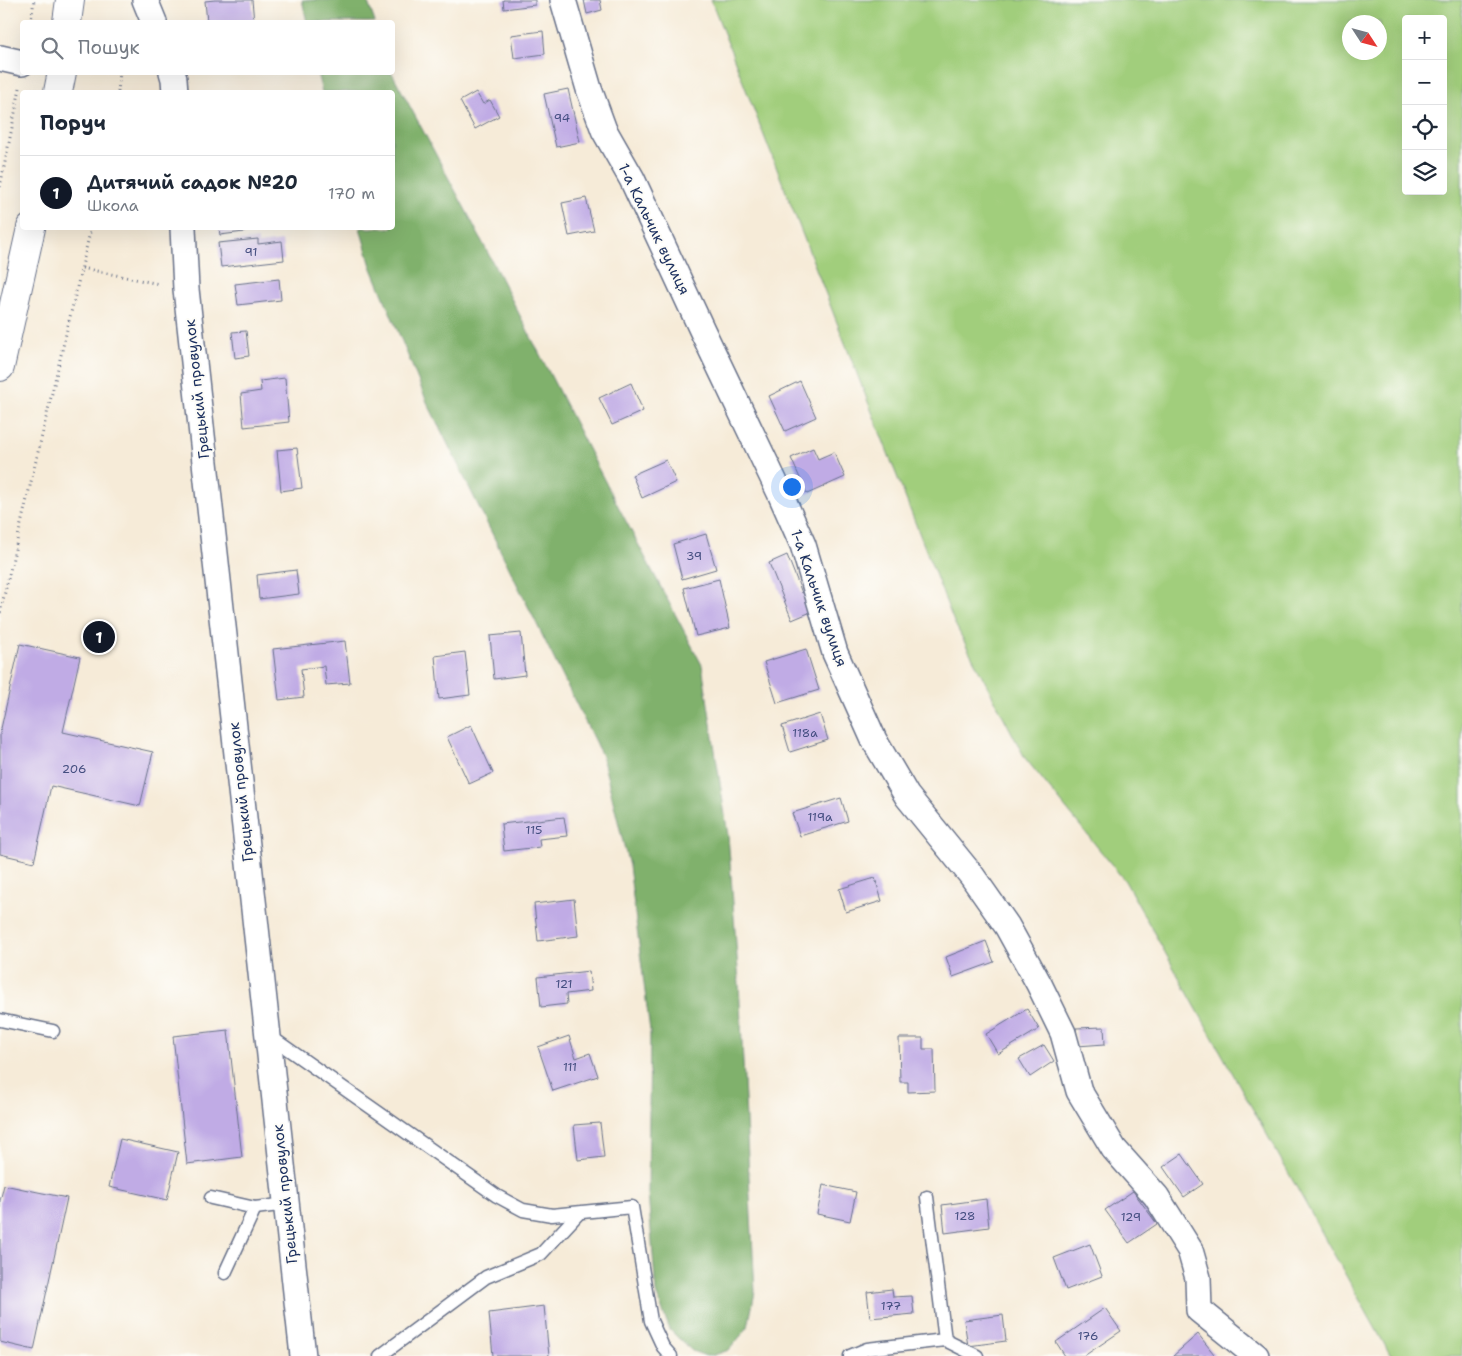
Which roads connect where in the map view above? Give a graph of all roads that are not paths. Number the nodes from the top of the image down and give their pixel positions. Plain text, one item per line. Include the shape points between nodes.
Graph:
1 (70, 0) edge
2 (145, 0) edge
3 (563, 0) edge
4 (67, 20) edge
5 (153, 20) edge
6 (0, 58) edge
7 (20, 71) edge
8 (61, 75) edge
9 (173, 75) edge
10 (58, 90) edge
11 (175, 90) edge
12 (31, 230) edge
13 (183, 230) edge
14 (0, 367) edge
15 (0, 1020) edge
16 (53, 1031) dead end
17 (268, 1035) junction
18 (927, 1197) dead end
19 (211, 1198) dead end
20 (286, 1204) junction
21 (255, 1208) junction
22 (579, 1212) junction
23 (225, 1273) dead end
24 (945, 1340) junction
25 (303, 1356) edge
26 (380, 1356) edge
27 (671, 1356) edge
28 (850, 1356) edge
29 (977, 1356) edge
30 (1256, 1356) edge

1 - 4 street
2 - 5 street
3 - 30 street, 1-а Кальчик вулиця via 604,130 632,179 803,545 835,653 874,740 906,796 972,876 1007,926 1063,1033 1079,1090 1114,1148 1156,1196 1190,1250 1198,1278 1199,1310
6 - 7 street
8 - 10 street
9 - 11 street
12 - 14 street
13 - 17 street, Грецький провулок via 186,289
15 - 16 lane
17 - 20 street, Грецький провулок
17 - 22 lane via 497,1196 523,1210 552,1216
18 - 24 lane
19 - 21 lane
20 - 21 lane
20 - 25 street, Грецький провулок
21 - 23 lane
22 - 26 lane via 541,1254 486,1277
22 - 27 lane via 632,1207 651,1321
24 - 28 lane via 867,1349
24 - 29 lane

